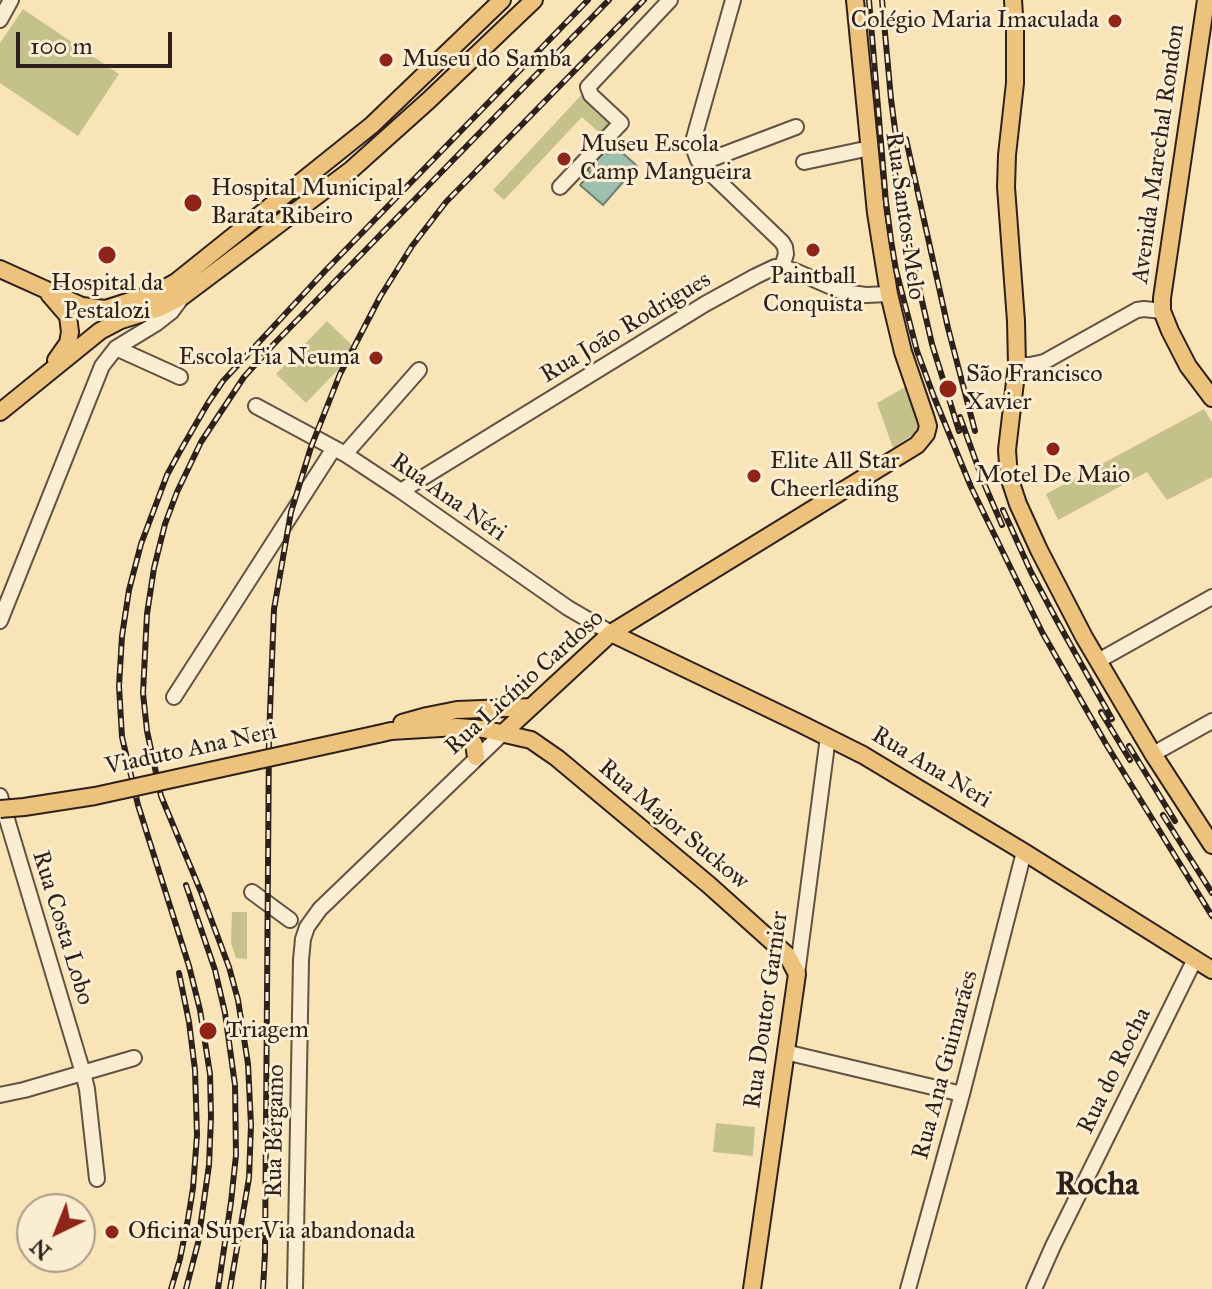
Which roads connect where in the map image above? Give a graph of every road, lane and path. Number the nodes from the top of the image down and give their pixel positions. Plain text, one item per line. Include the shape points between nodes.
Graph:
1 (11, 0) edge
2 (502, 0) edge
3 (534, 0) edge
4 (670, 0) edge
5 (733, 0) edge
6 (855, 0) edge
7 (1013, 0) edge
8 (1206, 0) edge
9 (0, 20) edge
10 (796, 127) dead end
11 (361, 134) junction
12 (870, 148) junction
13 (373, 151) junction
14 (336, 154) junction
15 (698, 160) junction
16 (804, 162) dead end
17 (351, 170) junction
18 (560, 187) dead end
19 (782, 267) junction
20 (0, 269) edge
21 (31, 282) junction
22 (889, 294) junction
23 (183, 296) junction
24 (1162, 311) junction
25 (116, 348) junction
26 (1017, 365) junction
27 (419, 370) dead end
28 (44, 376) junction
29 (180, 377) dead end
30 (1211, 395) edge
31 (256, 406) dead end
32 (0, 412) edge
33 (926, 434) joint
34 (339, 451) junction
35 (401, 491) junction
36 (1212, 597) edge
37 (0, 621) edge
38 (611, 633) junction
39 (1098, 661) junction
40 (174, 697) dead end
41 (531, 707) junction
42 (1212, 721) edge
43 (457, 727) junction
44 (385, 732) junction
45 (503, 733) junction
46 (828, 737) junction
47 (531, 740) junction
48 (1153, 754) junction
49 (476, 757) junction
50 (0, 796) edge
51 (0, 809) edge
52 (5, 835) edge
53 (1212, 845) edge
54 (1024, 852) junction
55 (252, 892) dead end
56 (261, 916) dead end
57 (290, 920) junction
58 (307, 927) junction
59 (1195, 959) junction
60 (1212, 970) edge
61 (797, 974) junction
62 (785, 1052) junction
63 (134, 1058) dead end
64 (83, 1073) junction
65 (962, 1094) junction
66 (0, 1095) edge
67 (97, 1179) dead end
68 (295, 1289) edge
69 (752, 1289) edge
70 (908, 1289) edge
71 (1034, 1289) edge

1 - 9 street
2 - 11 main road
3 - 13 main road
4 - 18 street via 588,87 621,123
5 - 15 street via 694,138
6 - 12 main road, Rua Santos Melo
7 - 26 main road via 1015,83 1006,187
8 - 24 main road, Avenida Marechal Rondon
10 - 15 street
11 - 13 main road
11 - 14 main road
12 - 16 street
12 - 22 main road, Rua Santos Melo
13 - 17 main road
14 - 17 main road
14 - 21 main road via 158,292 105,309 82,306
15 - 19 street via 782,242
17 - 23 main road
19 - 22 street via 843,292
19 - 35 street, Rua João Rodrigues via 705,304
20 - 21 main road
21 - 28 main road via 68,316 68,343
22 - 33 main road, Rua Santos Melo
23 - 25 street via 157,323
23 - 28 main road via 100,331
24 - 26 street via 1137,310 1044,362
24 - 30 main road, Avenida Marechal Rondon via 1188,366
25 - 29 street
25 - 37 street via 102,366
26 - 39 main road via 1009,477 1026,523
27 - 34 street
28 - 32 main road
31 - 34 street, Rua Ana Néri
33 - 38 main road, Rua Licínio Cardoso via 917,445
34 - 35 street, Rua Ana Néri
34 - 40 street
35 - 38 street, Rua Ana Néri
36 - 39 street
38 - 41 main road, Rua Licínio Cardoso
38 - 46 main road, Rua Ana Neri
39 - 48 main road
41 - 44 main road, Viaduto Ana Neri via 457,710 409,720
41 - 45 main road, Rua Licínio Cardoso
41 - 47 main road
42 - 48 street
43 - 44 main road, Viaduto Ana Neri
43 - 45 main road, Viaduto Ana Neri
43 - 49 main road via 474,744
44 - 51 main road, Viaduto Ana Neri, bridge via 95,796
45 - 47 main road, Rua Major Suckow
45 - 49 street, Rua Licínio Cardoso
46 - 54 main road, Rua Ana Neri
46 - 61 street, Rua Doutor Garnier
47 - 61 main road, Rua Major Suckow via 774,941
48 - 53 main road
49 - 58 street, Rua Licínio Cardoso
50 - 52 street, Rua Costa Lobo
52 - 64 street, Rua Costa Lobo
54 - 59 main road, Rua Ana Neri
54 - 65 street, Rua Ana Guimarães
55 - 57 street
56 - 57 street
57 - 58 street
58 - 68 street, Rua Bérgamo via 301,960
59 - 60 main road, Rua Ana Neri
59 - 71 street, Rua do Rocha
61 - 62 main road, Rua Doutor Garnier
62 - 65 street
62 - 69 main road, Rua Doutor Garnier
63 - 64 street
64 - 66 street
64 - 67 street, Rua Costa Lobo
65 - 70 street, Rua Ana Guimarães

